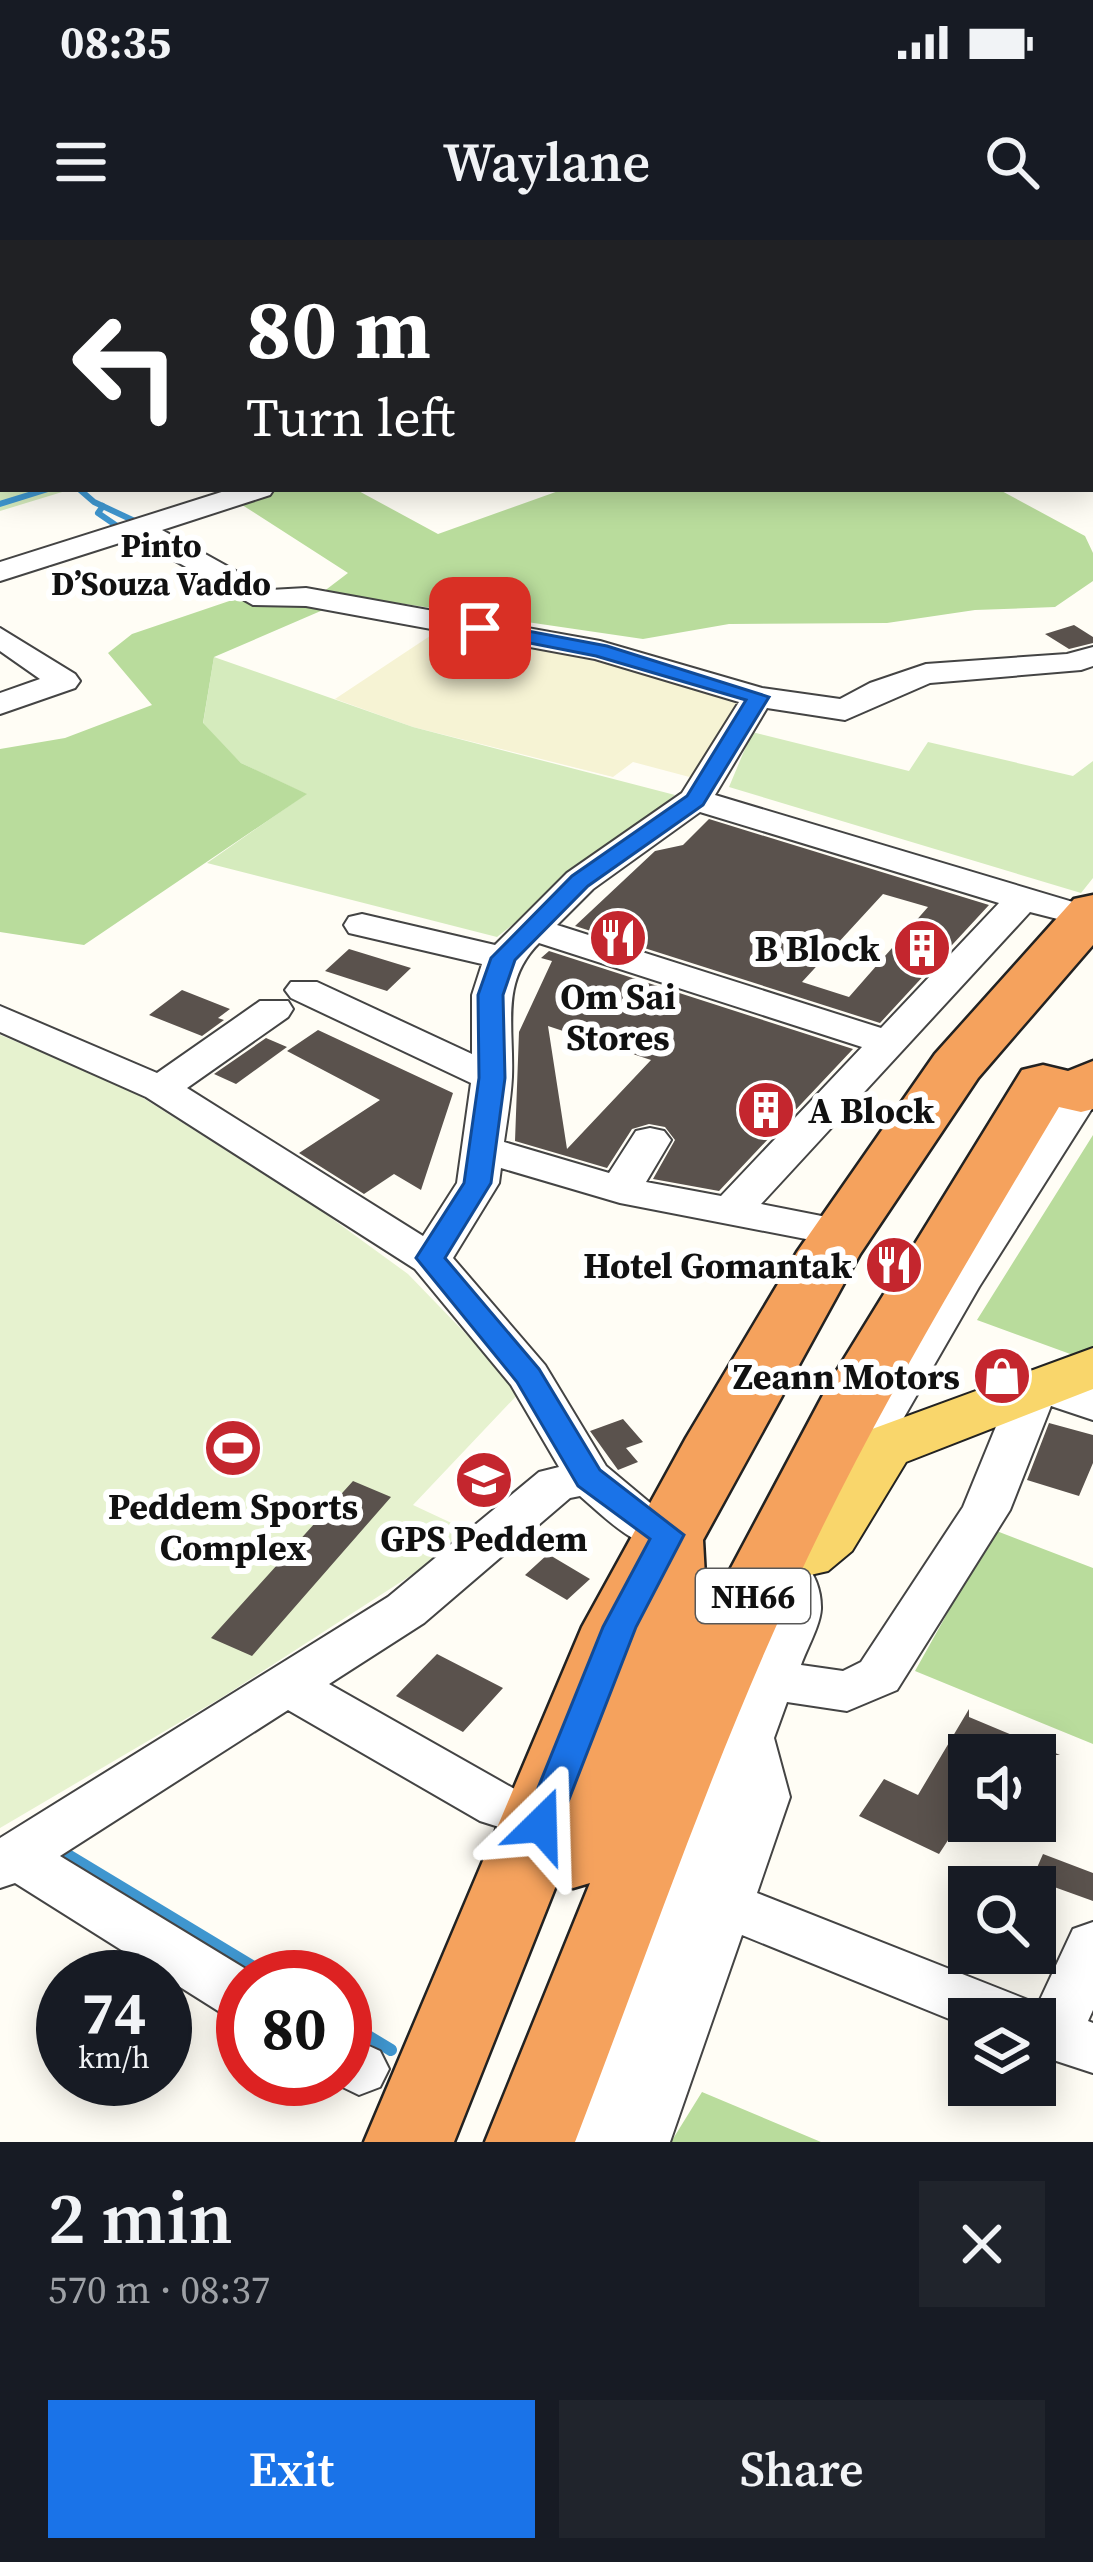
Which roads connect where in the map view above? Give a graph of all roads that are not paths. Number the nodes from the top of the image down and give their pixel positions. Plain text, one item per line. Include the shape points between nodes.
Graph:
1 (250, 492) edge
2 (133, 528) junction
3 (0, 572) edge
4 (0, 637) edge
5 (1093, 656) edge
6 (758, 697) junction
7 (0, 704) edge
8 (695, 800) junction
9 (1024, 897) junction
10 (1090, 915) edge
11 (362, 925) dead end
12 (532, 928) junction
13 (503, 958) junction
14 (0, 1018) edge
15 (889, 1043) junction
16 (492, 1078) junction
17 (1087, 1087) edge
18 (160, 1089) junction
19 (650, 1140) dead end
20 (485, 1150) junction
21 (620, 1190) junction
22 (733, 1210) junction
23 (842, 1233) junction
24 (430, 1258) junction
25 (1093, 1367) edge
26 (1036, 1385) junction
27 (1093, 1404) edge
28 (885, 1447) junction
29 (589, 1478) junction
30 (668, 1535) junction
31 (770, 1561) junction
32 (770, 1680) junction
33 (288, 1684) junction
34 (747, 1736) junction
35 (499, 1806) dead end
36 (8, 1862) edge
37 (724, 1904) junction
38 (1093, 1946) edge
39 (216, 1981) edge
40 (962, 1998) edge
41 (1056, 2017) edge
42 (409, 2142) edge
43 (448, 2142) edge
44 (530, 2142) edge
45 (591, 2142) edge
46 (640, 2142) edge

1 - 2 street
2 - 3 street
2 - 6 street via 264,599 306,597 600,650
4 - 7 street via 64,681
5 - 6 street via 926,674 844,710
6 - 8 street
8 - 9 street
8 - 12 street via 580,881
9 - 10 street
9 - 15 street
10 - 23 highway, NH66 via 956,1066
11 - 13 street
12 - 13 street
12 - 15 street
13 - 16 street via 491,995
14 - 18 street
15 - 22 street
16 - 18 street via 289,1000
16 - 20 street
17 - 28 street via 880,1419
17 - 31 highway, NH66 via 1043,1083 876,1357
18 - 24 street
19 - 21 street
20 - 21 street
20 - 24 street via 478,1183
21 - 22 street
22 - 23 street
23 - 30 highway, NH66
24 - 29 street via 529,1376
25 - 26 main road
26 - 27 street
26 - 28 main road
26 - 32 street via 986,1510 879,1676 847,1690
28 - 31 main road via 830,1535 806,1555
29 - 30 street
29 - 33 street via 556,1484 406,1610
30 - 31 highway
30 - 42 highway via 620,1627
30 - 43 highway, NH66 via 670,1635
31 - 32 street via 792,1580 796,1612
31 - 44 highway, NH66
32 - 34 street
33 - 35 street
33 - 36 street
34 - 37 street via 763,1797
34 - 45 street
36 - 39 street
37 - 40 street
37 - 46 street
38 - 41 street

